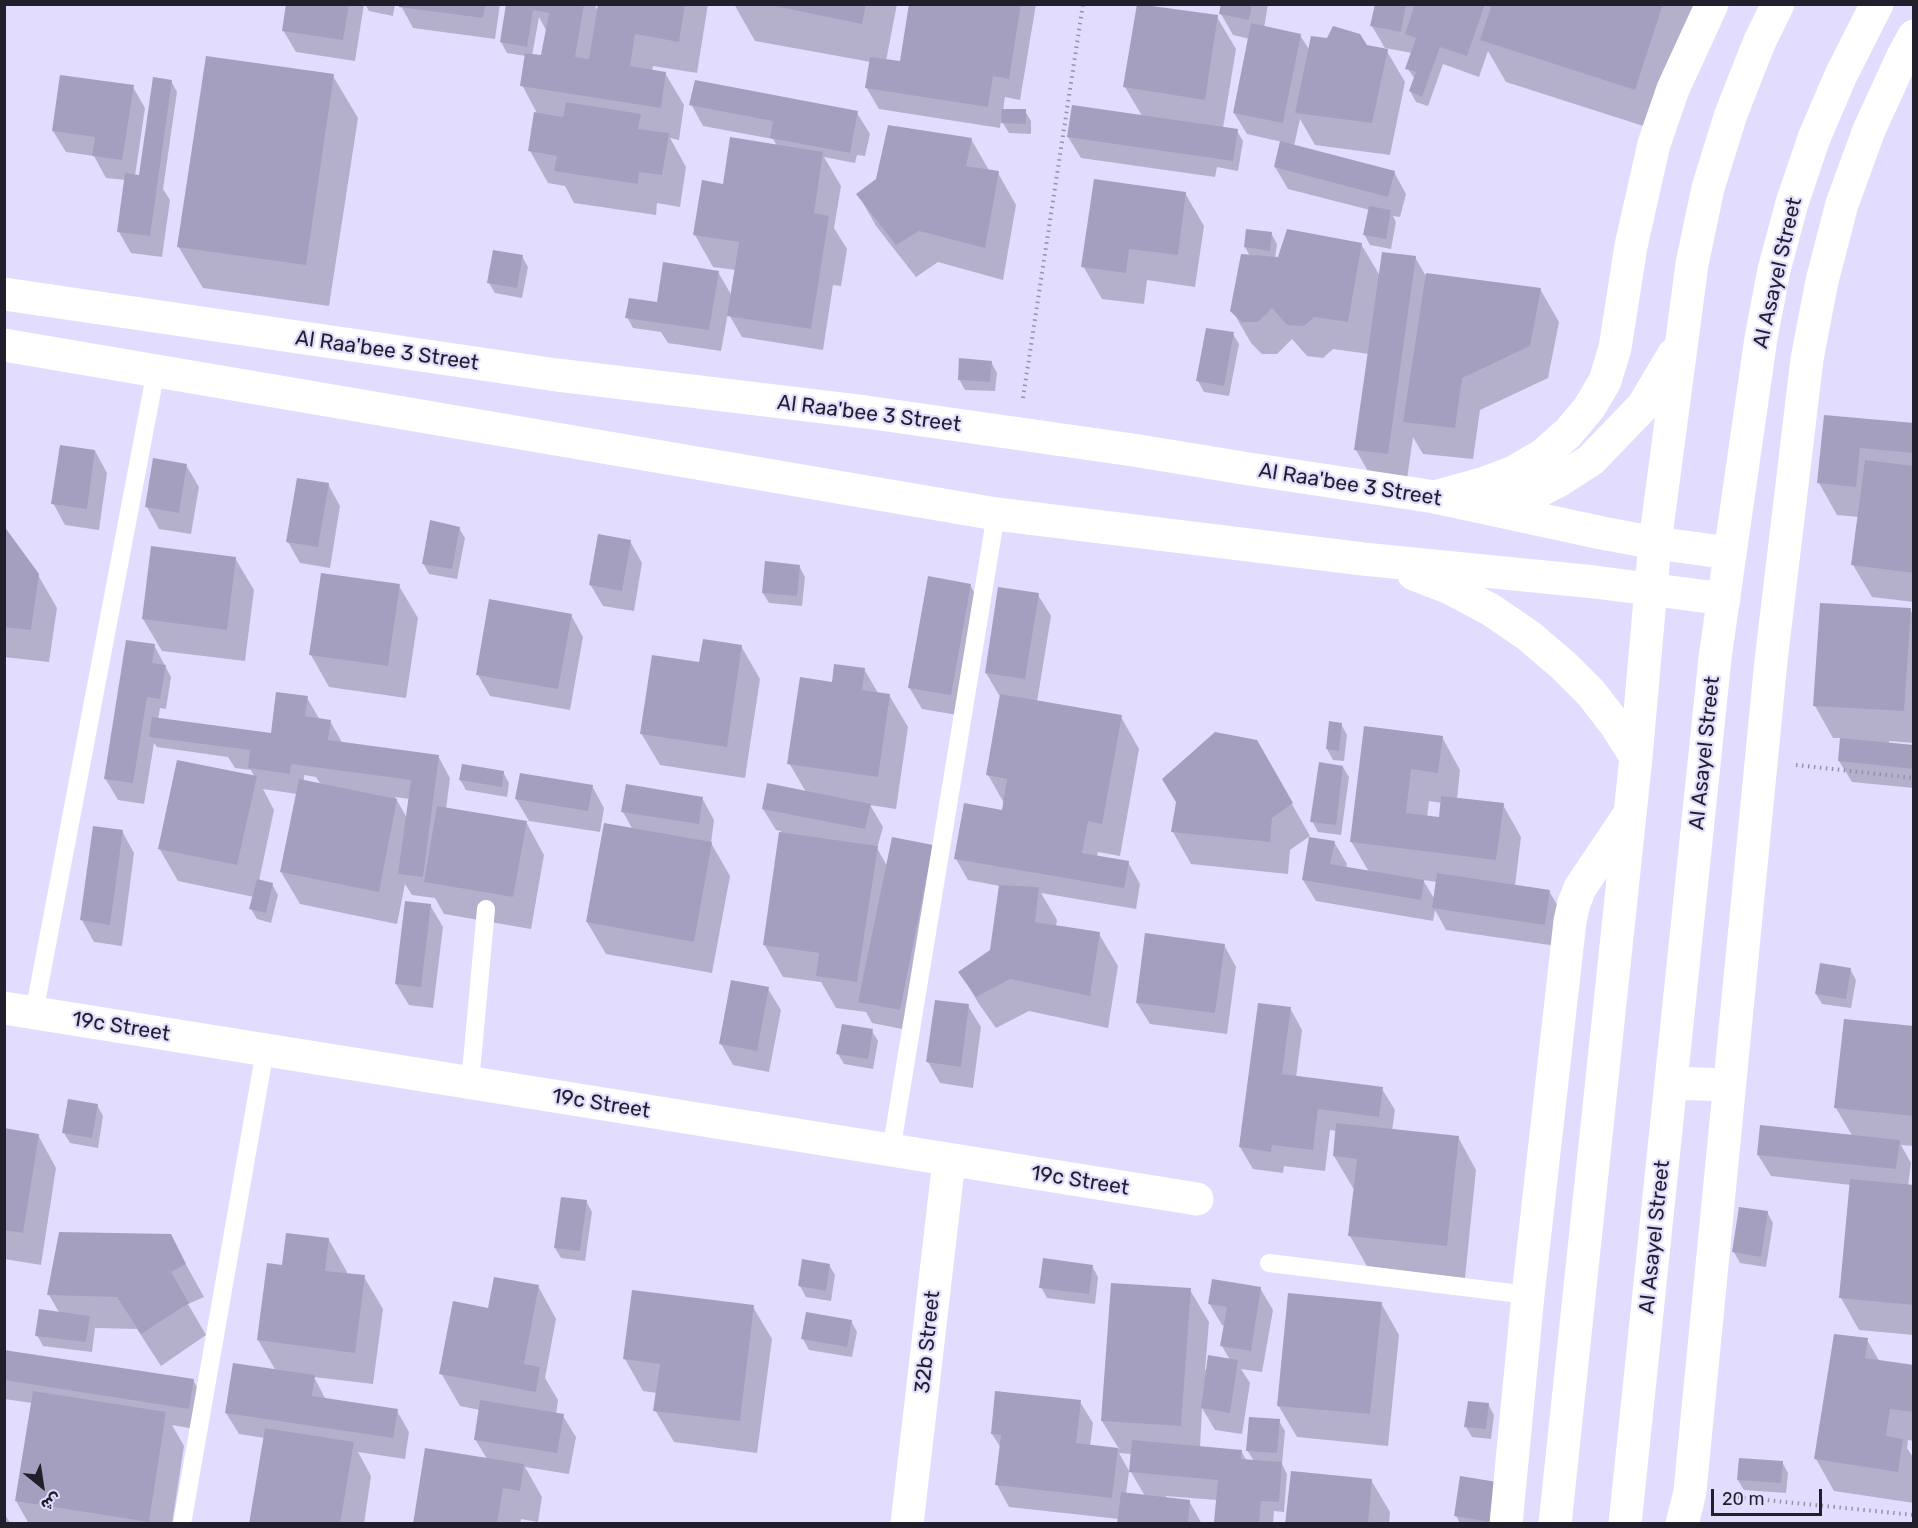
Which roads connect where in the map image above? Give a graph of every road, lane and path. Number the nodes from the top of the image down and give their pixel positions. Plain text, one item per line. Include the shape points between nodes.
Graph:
1 (1083, 4) edge
2 (1712, 4) edge
3 (1778, 4) edge
4 (1877, 4) edge
5 (1914, 36) edge
6 (4, 294) edge
7 (1681, 340) junction
8 (4, 345) edge
9 (156, 370) junction
10 (1018, 433) junction
11 (1435, 497) junction
12 (1491, 509) junction
13 (996, 514) junction
14 (1655, 543) junction
15 (1730, 553) junction
16 (1363, 559) junction
17 (1651, 590) junction
18 (1724, 599) junction
19 (1636, 757) junction
20 (1786, 764) dead end
21 (1914, 778) edge
22 (1629, 815) junction
23 (486, 909) dead end
24 (19, 1010) edge
25 (265, 1050) junction
26 (470, 1083) junction
27 (1671, 1083) junction
28 (1729, 1085) junction
29 (891, 1150) junction
30 (949, 1160) junction
31 (1197, 1199) dead end
32 (1269, 1263) dead end
33 (1528, 1295) junction
34 (1690, 1492) junction
35 (1914, 1515) edge
36 (182, 1524) edge
37 (907, 1524) edge
38 (1506, 1524) edge
39 (1555, 1524) edge
40 (1624, 1524) edge
41 (1682, 1524) edge

1 - 10 path
2 - 11 street via 1673,89 1654,144 1631,246 1615,348 1605,381 1589,408 1543,455 1514,472
3 - 7 street via 1731,114 1708,188
4 - 15 street, Al Asayel Street via 1814,138 1774,270
5 - 28 street via 1869,130 1842,204 1807,359 1771,661
6 - 10 street, Al Raa'bee 3 Street via 558,375
7 - 12 street via 1643,406 1591,460 1527,497
7 - 14 street
8 - 9 street
9 - 13 street
9 - 24 lane
10 - 11 street, Al Raa'bee 3 Street
11 - 12 street, Al Raa'bee 3 Street
12 - 14 street, Al Raa'bee 3 Street
13 - 16 street
13 - 29 lane
14 - 15 street, Al Raa'bee 3 Street
14 - 17 street
15 - 18 street, Al Asayel Street
16 - 17 street
16 - 19 street via 1450,588 1529,636 1591,693
17 - 18 street
17 - 19 street
18 - 27 street, Al Asayel Street
19 - 22 street
20 - 21 path
22 - 33 street via 1580,888 1570,921
22 - 39 street
23 - 26 lane
24 - 25 street, 19c Street
25 - 26 street, 19c Street
25 - 36 lane
26 - 29 street, 19c Street
27 - 28 street
27 - 40 street, Al Asayel Street
28 - 34 street
29 - 30 street, 19c Street
30 - 31 street, 19c Street
30 - 37 street, 32b Street
32 - 33 lane
33 - 38 street
34 - 35 path
34 - 41 street

